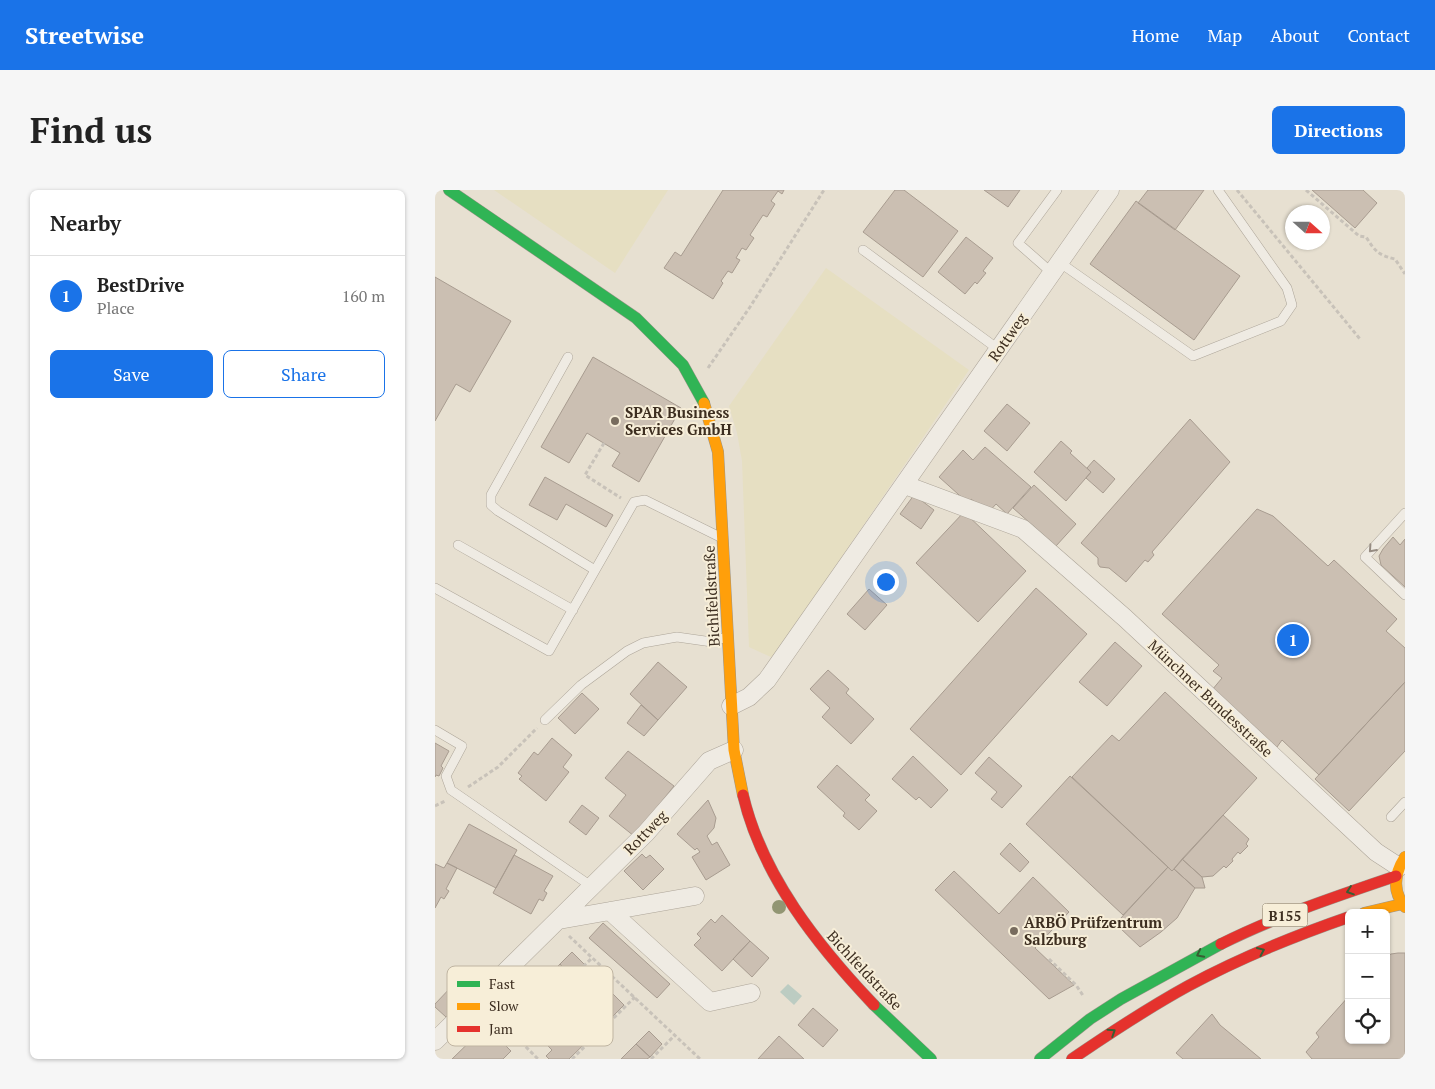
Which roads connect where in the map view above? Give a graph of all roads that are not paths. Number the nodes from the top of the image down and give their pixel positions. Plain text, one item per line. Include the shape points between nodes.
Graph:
1 (449, 190) edge
2 (1057, 190) edge
3 (1110, 190) edge
4 (1218, 190) edge
5 (863, 250) dead end
6 (1056, 267) junction
7 (998, 349) junction
8 (568, 357) dead end
9 (905, 485) junction
10 (1405, 513) edge
11 (723, 538) junction
12 (458, 545) dead end
13 (595, 570) junction
14 (435, 588) edge
15 (1405, 595) edge
16 (573, 610) junction
17 (728, 636) junction
18 (731, 706) junction
19 (545, 720) road end
20 (435, 730) edge
21 (734, 750) junction
22 (1405, 802) edge
23 (1391, 816) dead end
24 (1400, 866) edge
25 (591, 886) junction
26 (695, 896) dead end
27 (1403, 905) edge
28 (1384, 909) edge
29 (610, 911) junction
30 (1345, 918) edge
31 (558, 922) junction
32 (512, 966) edge
33 (751, 993) dead end
34 (447, 1029) edge
35 (435, 1041) edge
36 (931, 1059) edge
37 (1039, 1059) edge
38 (1072, 1059) edge

1 - 11 street, Bichlfeldstraße via 636,318 683,365 703,401 718,452
2 - 6 lane via 1018,243
3 - 6 street, Rottweg
4 - 6 lane via 1287,288 1292,305 1281,321 1193,356
5 - 7 lane
6 - 7 street, Rottweg
7 - 9 street, Rottweg
8 - 13 lane via 491,495 491,505
9 - 18 street, Rottweg via 767,680 749,697
9 - 24 street, Münchner Bundesstraße via 1023,529 1125,618 1376,852
10 -> 15 lane via 1365,557
11 - 13 lane via 645,500 634,502
11 - 17 street, Bichlfeldstraße
12 - 16 lane
13 - 16 lane
14 - 16 lane via 549,651
17 - 18 street, Bichlfeldstraße
17 - 19 lane via 712,642 677,637 643,643 581,684
18 - 21 street, Bichlfeldstraße
20 - 25 lane via 462,746 446,776 451,790
21 - 25 street, Rottweg via 709,761 655,824
21 - 36 street, Bichlfeldstraße via 753,830 813,937 863,994
22 - 23 lane
24 - 27 street via 1395,885
24 -> 37 street, B155 via 1223,943 1121,999
25 - 31 street, Rottweg
26 - 29 street
27 - 28 street
29 - 31 street
29 - 33 street via 710,1002
38 -> 30 street, B155 via 1207,976 1295,936
31 - 32 street, Rottweg
34 - 35 street, Rottweg

